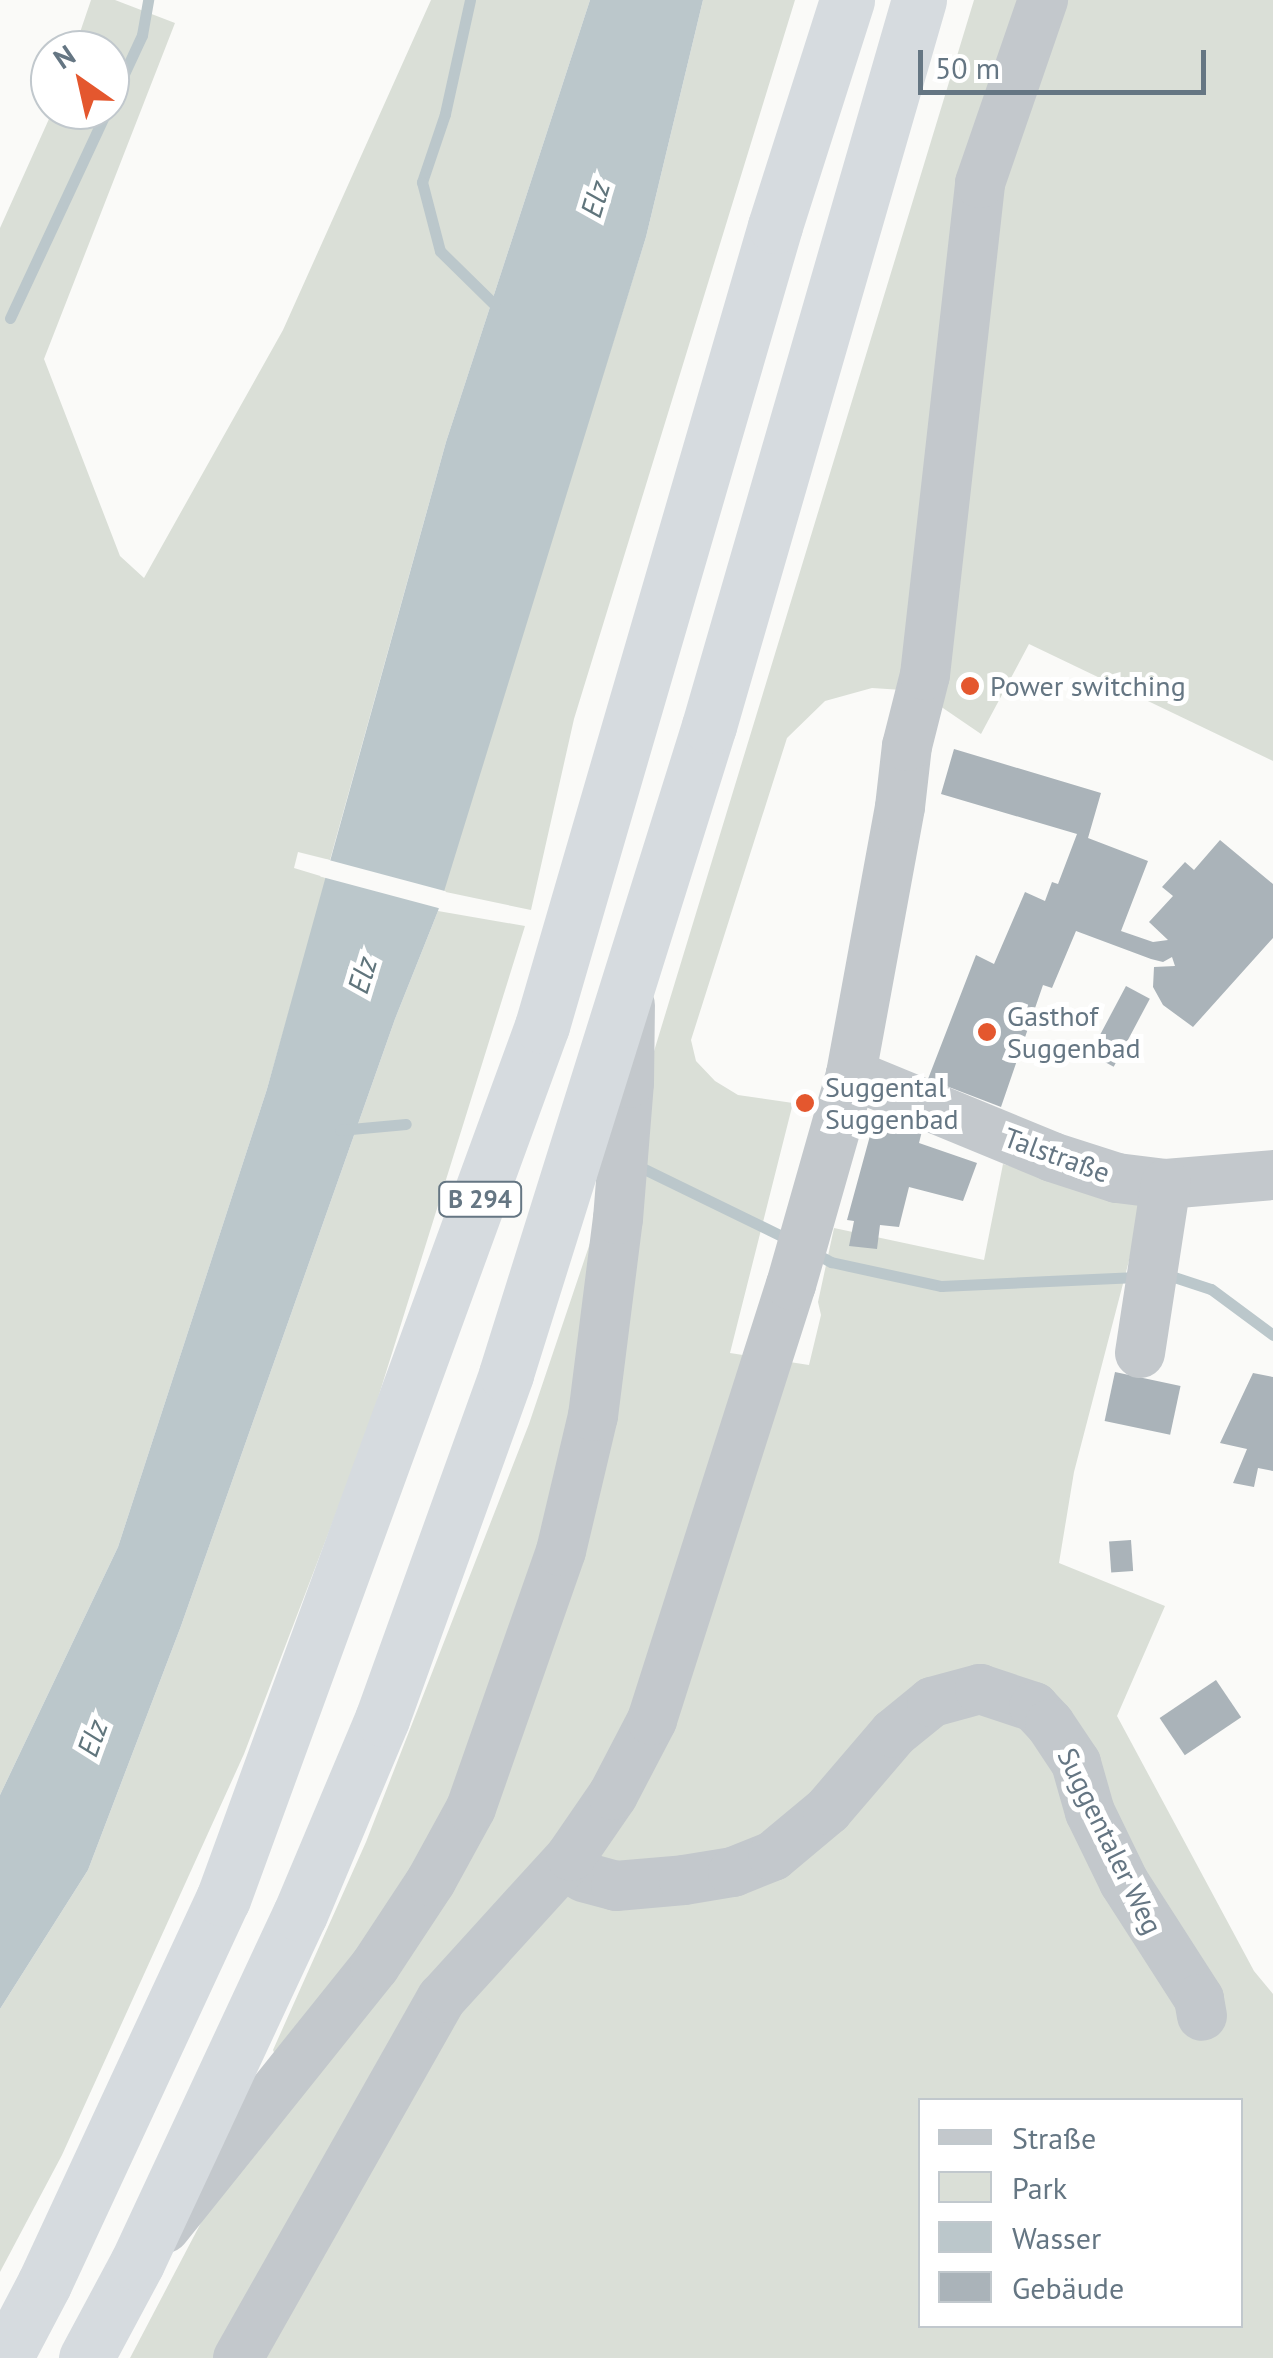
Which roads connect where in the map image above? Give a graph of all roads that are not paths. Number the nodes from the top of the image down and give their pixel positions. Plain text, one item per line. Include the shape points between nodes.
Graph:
1 (847, 0) edge
2 (920, 0) edge
3 (1043, 0) edge
4 (630, 985) junction
5 (852, 1074) junction
6 (1273, 1175) edge
7 (1166, 1184) junction
8 (1140, 1353) dead end
9 (583, 1877) dead end
10 (1202, 2016) dead end
11 (137, 2263) junction
12 (4, 2358) edge
13 (86, 2358) edge
14 (238, 2358) edge

1 - 12 highway, B 294 via 542,1026 223,1899
2 - 4 highway, B 294
3 - 5 street via 980,183 925,675 906,746
4 - 11 highway, B 294 via 506,1374 382,1719 300,1914
4 - 11 street via 620,1199 593,1416 562,1551 471,1808 375,1966
5 - 7 street, Talstraße via 1052,1157 1117,1178
5 - 14 street via 652,1720 571,1856 442,1998
6 - 7 street, Talstraße
7 - 8 street
9 - 10 street, Suggentaler Weg via 616,1886 684,1880 733,1872 773,1856 828,1810 894,1733 932,1702 980,1688 1034,1707 1076,1763 1090,1812 1124,1882 1199,1999
11 - 13 highway, B 294

